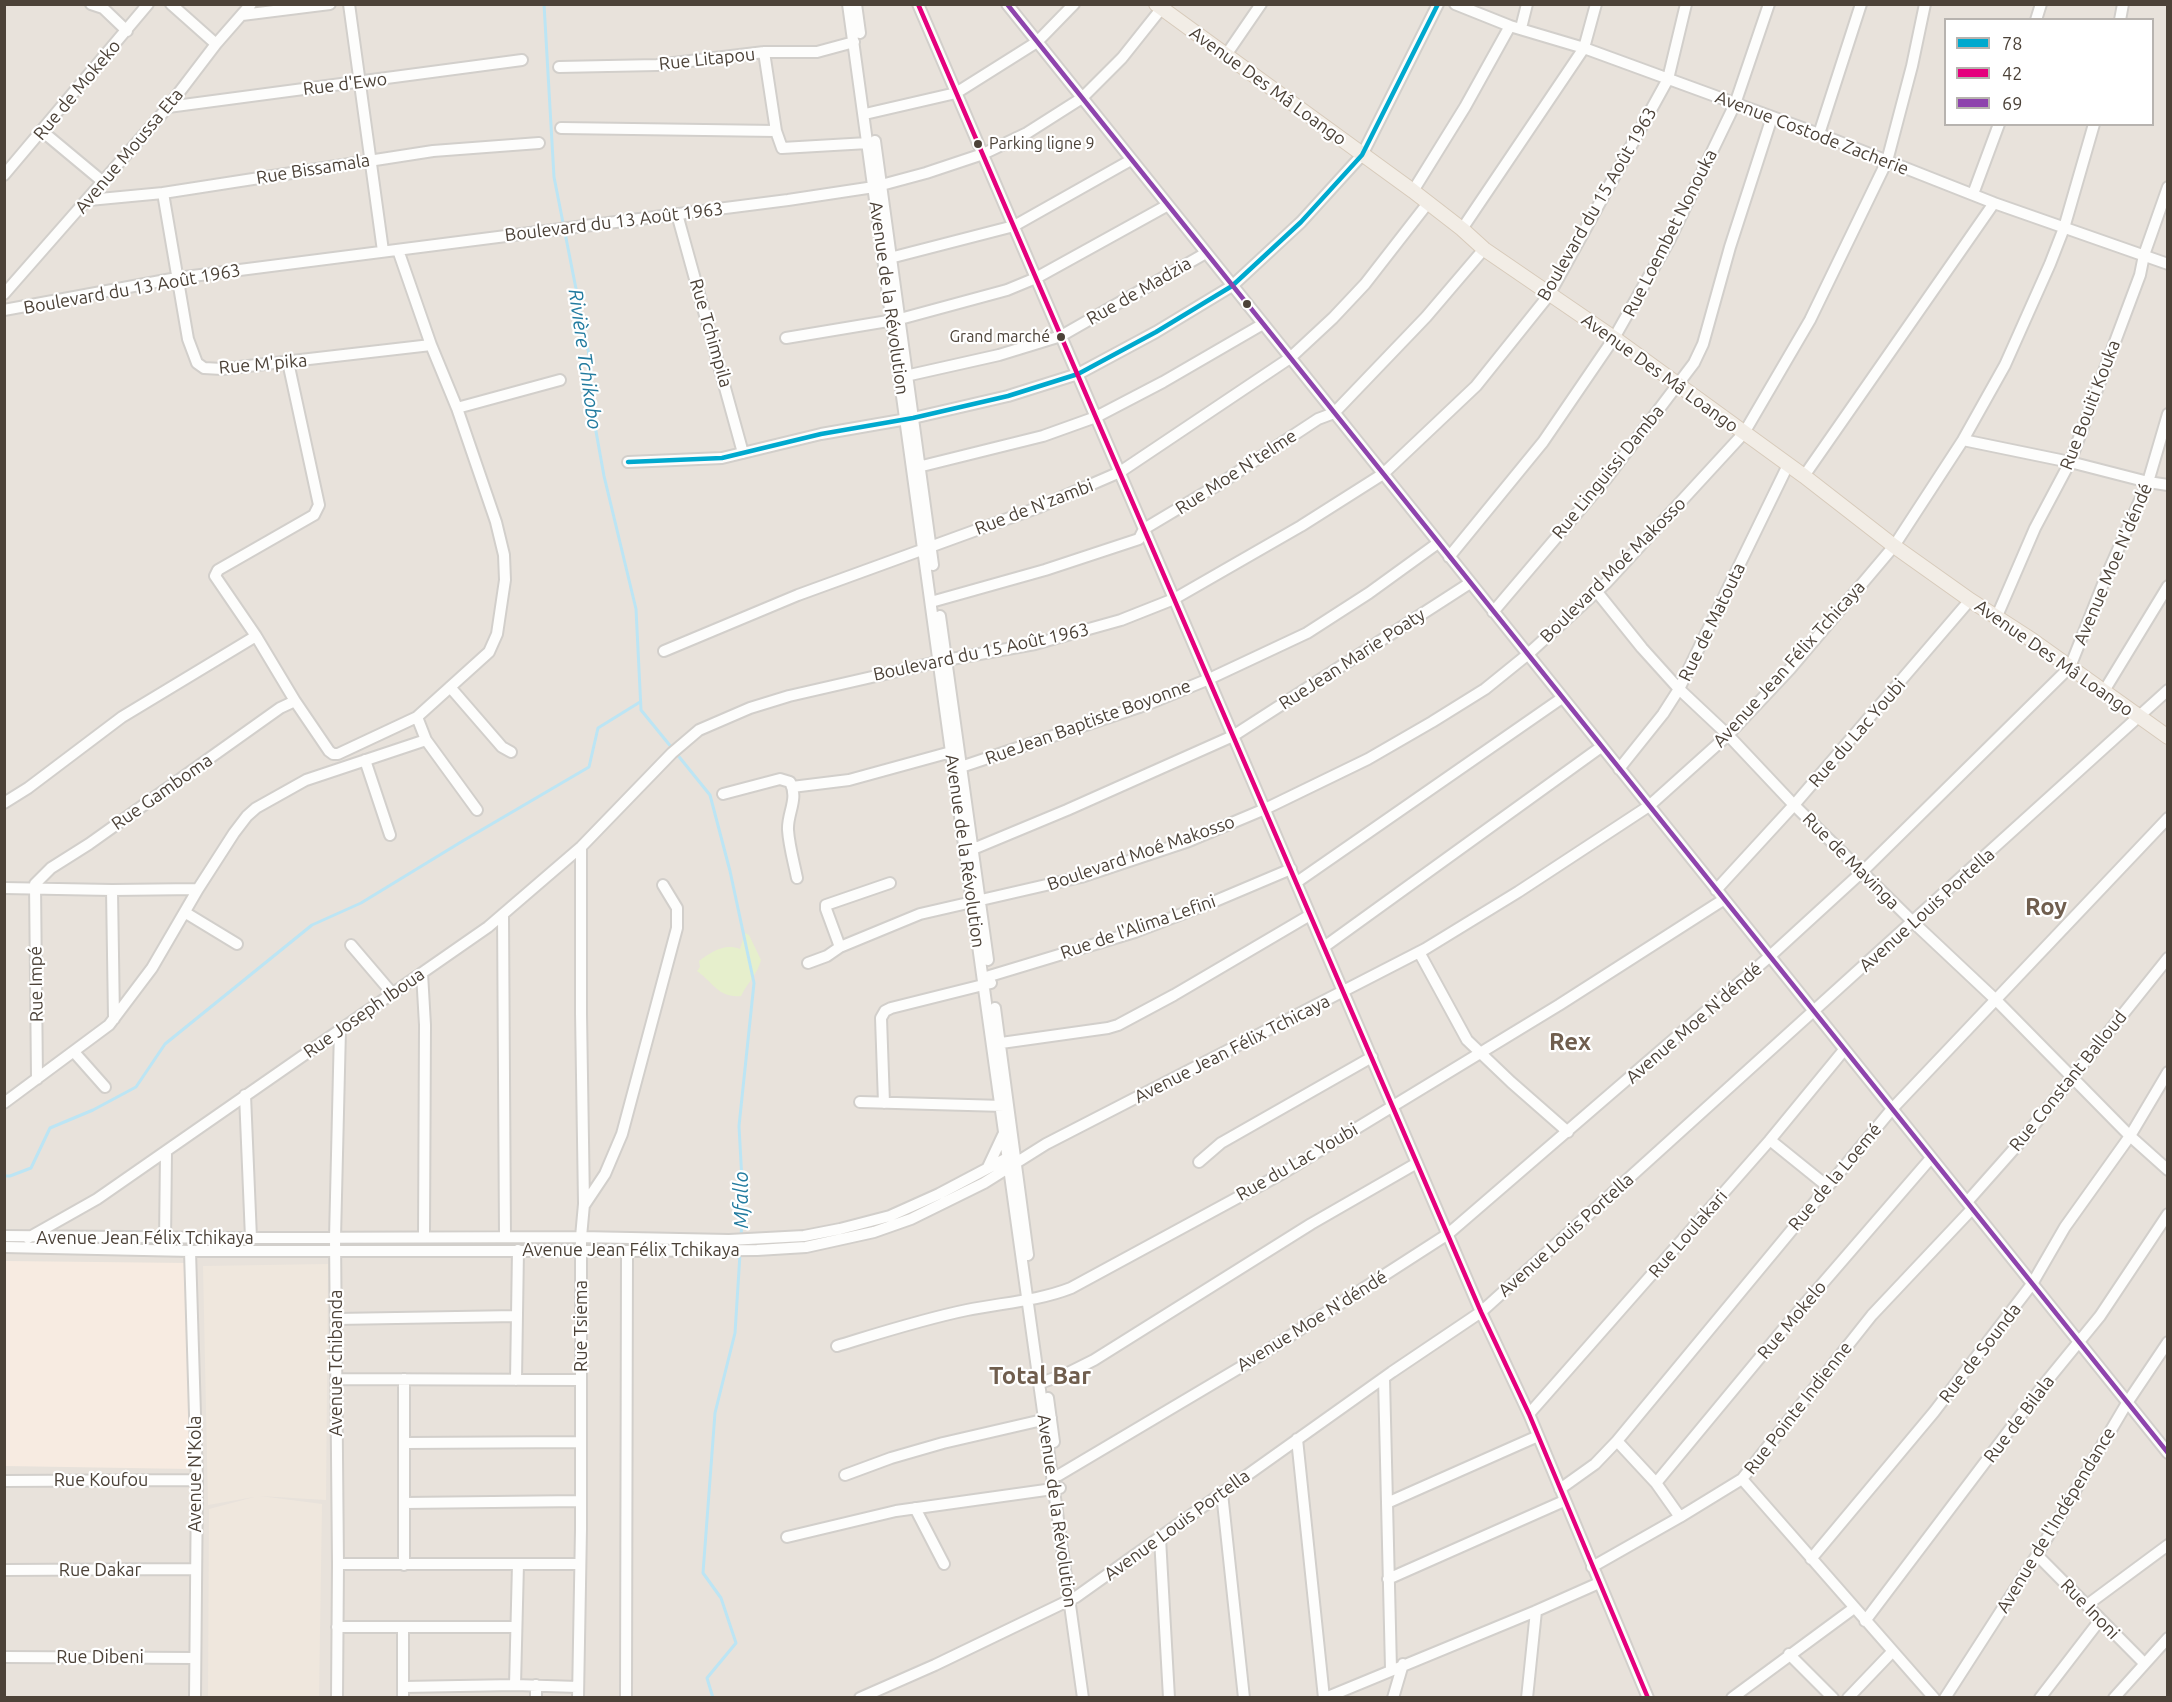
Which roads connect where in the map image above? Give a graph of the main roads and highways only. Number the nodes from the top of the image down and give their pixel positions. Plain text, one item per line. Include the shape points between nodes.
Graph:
1 (1161, 6) edge
2 (2168, 737) edge

1 - 2 main road, Avenue Des Mâ Loango via 1413,191 1484,249 1614,338 1894,546

